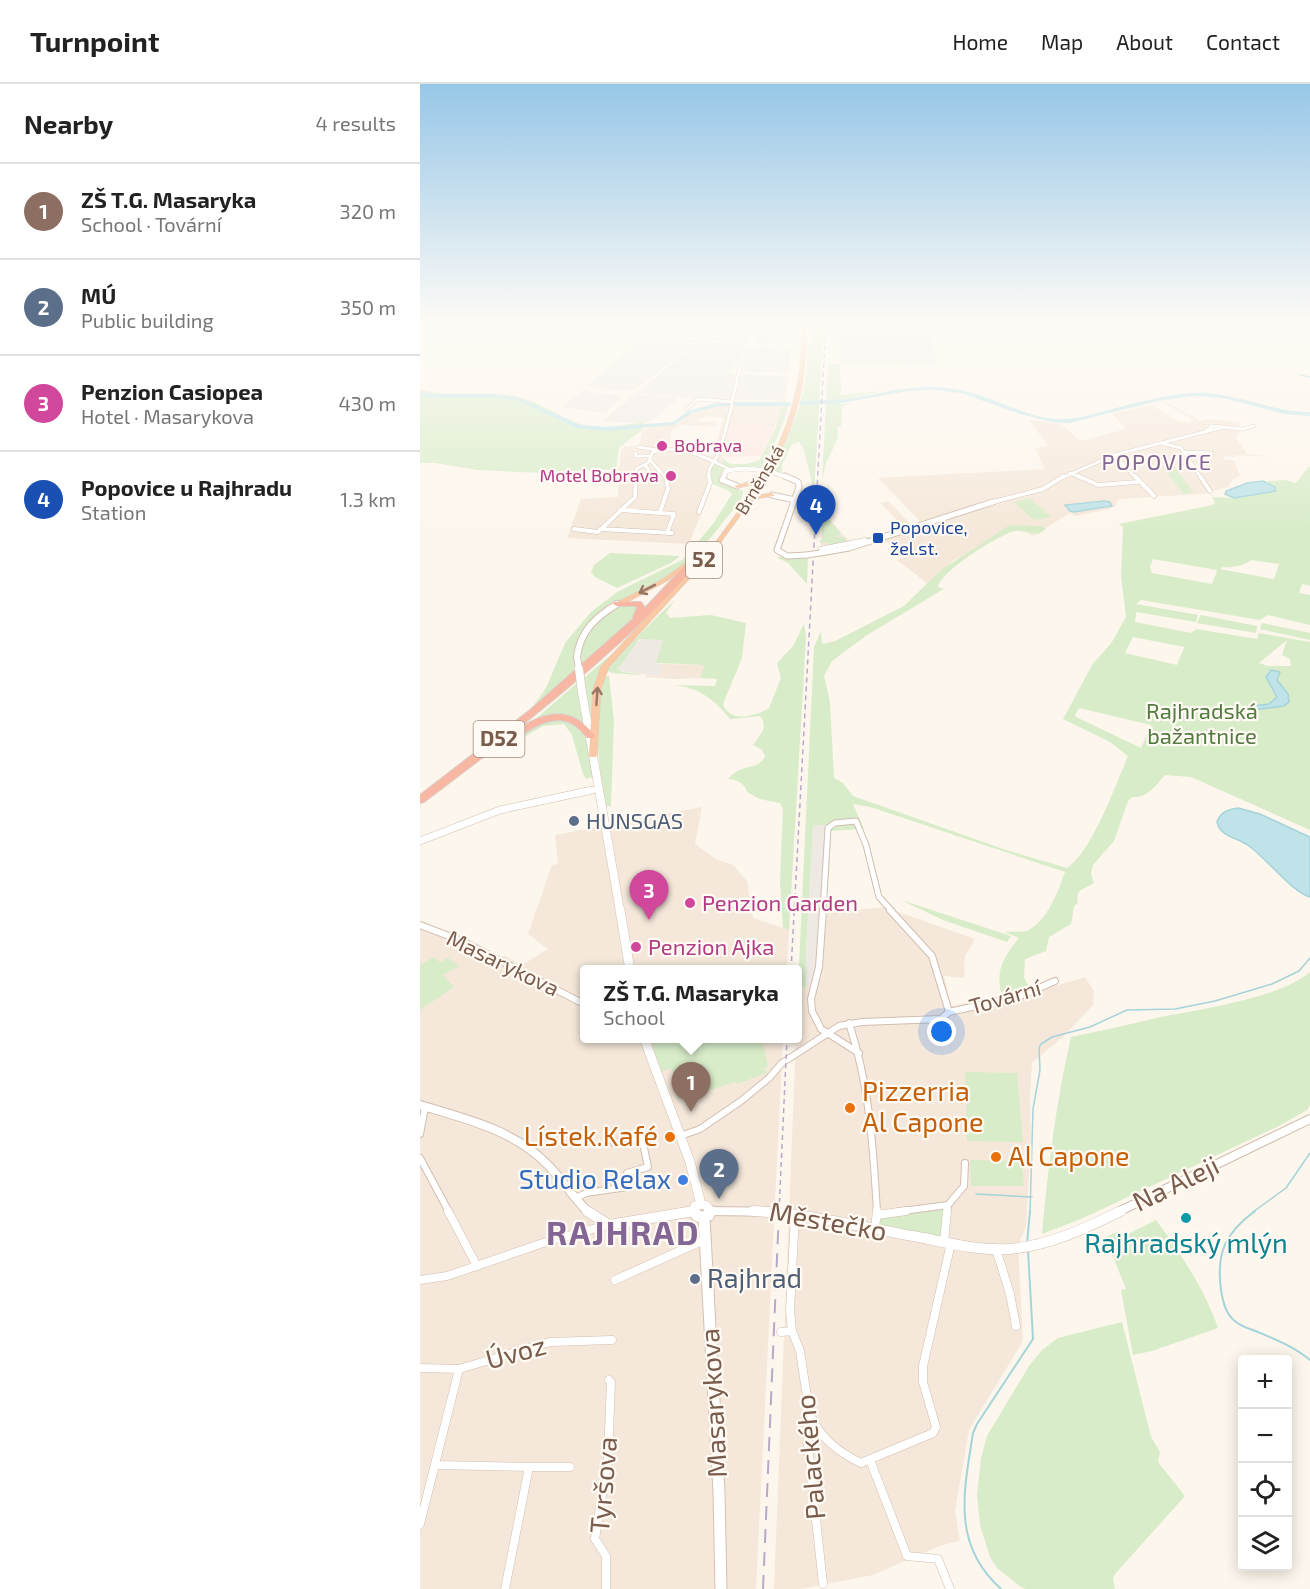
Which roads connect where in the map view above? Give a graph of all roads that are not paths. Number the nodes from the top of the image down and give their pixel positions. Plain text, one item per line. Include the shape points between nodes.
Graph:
1 (734, 393) edge
2 (796, 393) edge
3 (797, 393) edge
4 (795, 403) junction
5 (732, 405) dead end
6 (687, 409) dead end
7 (1254, 426) dead end
8 (1159, 442) junction
9 (638, 447) dead end
10 (657, 450) junction
11 (1184, 452) junction
12 (636, 453) dead end
13 (1212, 453) dead end
14 (1114, 455) junction
15 (650, 458) junction
16 (715, 460) junction
17 (644, 465) junction
18 (729, 469) junction
19 (1070, 473) junction
20 (649, 475) dead end
21 (763, 476) junction
22 (1138, 482) junction
23 (761, 484) junction
24 (737, 486) junction
25 (1210, 491) dead end
26 (772, 495) junction
27 (1154, 496) dead end
28 (795, 500) junction
29 (993, 502) joint
30 (745, 504) junction
31 (620, 510) junction
32 (660, 512) junction
33 (699, 512) dead end
34 (574, 529) dead end
35 (600, 529) junction
36 (667, 533) junction
37 (672, 533) dead end
38 (708, 546) junction
39 (617, 604) junction
40 (656, 609) junction
41 (633, 623) junction
42 (590, 736) junction
43 (500, 746) junction
44 (593, 754) junction
45 (596, 789) junction
46 (420, 800) edge
47 (420, 808) edge
48 (420, 841) edge
49 (420, 925) edge
50 (629, 965) edge
51 (1055, 981) dead end
52 (580, 1001) edge
53 (949, 1012) junction
54 (849, 1023) junction
55 (825, 1035) junction
56 (646, 1043) edge
57 (859, 1053) junction
58 (423, 1106) edge
59 (1310, 1119) edge
60 (420, 1134) edge
61 (680, 1136) junction
62 (614, 1143) dead end
63 (420, 1158) edge
64 (965, 1163) dead end
65 (576, 1198) junction
66 (948, 1205) junction
67 (702, 1211) junction
68 (795, 1214) junction
69 (877, 1215) junction
70 (609, 1225) junction
71 (874, 1230) junction
72 (706, 1239) junction
73 (948, 1242) junction
74 (1012, 1249) joint
75 (996, 1250) junction
76 (477, 1266) junction
77 (420, 1280) edge
78 (615, 1280) dead end
79 (1016, 1326) dead end
80 (792, 1331) junction
81 (782, 1332) dead end
82 (612, 1340) dead end
83 (420, 1368) edge
84 (459, 1369) junction
85 (609, 1380) dead end
86 (809, 1410) junction
87 (870, 1460) junction
88 (435, 1465) junction
89 (529, 1467) junction
90 (570, 1467) dead end
91 (420, 1524) edge
92 (823, 1584) dead end
93 (505, 1589) edge
94 (606, 1589) edge
95 (721, 1589) edge
96 (950, 1589) edge

1 - 6 street via 732,402 698,399
2 - 4 highway, Brněnská / 52
3 - 4 highway, Brněnská / 52
4 - 21 highway, Brněnská / 52, bridge via 783,445
5 - 16 street, Brněnská
7 - 8 street via 1220,427
8 - 11 street via 1179,446
8 - 14 street
9 - 10 street
10 - 15 street
10 - 16 street via 667,448
11 - 13 street
11 - 25 street
12 - 15 street via 635,456
14 - 19 street
14 - 22 street
15 - 17 street
15 - 32 street via 665,471 668,482
16 - 18 street
16 - 33 street, Brněnská via 708,471 710,483
17 - 20 street via 648,466
17 - 31 street via 636,470 634,497
18 - 24 street via 722,480
18 - 28 street via 748,469 795,480 800,486
19 - 22 street via 1098,485
19 - 29 street via 1043,489
21 - 23 highway, Brněnská / 52
21 - 24 highway via 749,485
21 - 30 highway, Brněnská / 52
22 - 27 street
23 - 26 highway via 763,491
23 - 30 highway, Brněnská / 52
24 - 30 highway via 745,491
26 - 28 street
26 - 30 highway via 757,496
28 - 29 street, bridge via 777,550 788,556 873,540
30 - 38 highway, Brněnská / 52
30 - 40 highway, Brněnská / 52 via 711,552
31 - 32 street
31 - 35 street
32 - 36 street via 675,516
34 - 35 street
35 - 36 street
36 - 37 street
38 -> 39 highway, Brněnská via 673,575
38 - 41 highway, D52
39 - 41 highway via 640,606
39 - 42 main road, bridge via 587,628 580,641 577,657
40 - 43 highway, D52
44 -> 40 highway, Brněnská via 601,673
41 - 46 highway, D52 via 489,747
42 - 43 highway via 576,720 554,717 534,723
42 - 44 main road
43 - 47 highway, D52
44 - 45 main road
45 - 48 street via 500,810
45 - 50 main road
49 - 52 street, Masarykova via 462,940
51 - 53 street, Tovární via 1018,997
53 - 54 street, Tovární via 941,1019
53 - 55 street via 932,956 879,897 856,821 835,824 828,828 819,967 809,1005 814,1021
54 - 55 street, Tovární
54 - 57 street
55 - 57 street
55 - 61 street, Tovární via 782,1063 741,1101 700,1129
56 - 61 main road, Masarykova
57 - 69 street via 870,1107
58 - 60 street
58 - 65 street via 507,1134 543,1159
59 - 74 street, Na Aleji via 1096,1223
61 - 67 main road, Masarykova
62 - 65 street via 642,1138 648,1167 627,1173 627,1187
63 - 76 street
64 - 66 street via 964,1186
65 - 70 street via 594,1217
66 - 69 street, Městečko
66 - 73 street
67 - 68 street, Městečko via 771,1210
67 - 70 street, Městečko
67 - 72 main road, Masarykova
68 - 71 street, Městečko
68 - 80 street, Palackého
69 - 71 street
70 - 76 street
71 - 73 street, Městečko
72 - 78 street
72 - 95 main road, Masarykova
73 - 75 street, Městečko
73 - 87 street via 922,1366 936,1426 933,1433
74 - 75 street, Městečko
75 - 79 street
76 - 77 street
80 - 81 street
80 - 86 street, Palackého via 800,1352
82 - 84 street, Úvoz via 550,1342
83 - 84 street, Úvoz
84 - 88 street
85 - 94 street, Tyršova via 608,1457 595,1539 606,1556
86 - 87 street via 813,1424 843,1456 861,1463
86 - 92 street, Palackého via 808,1446
87 - 96 street via 907,1556 938,1559
88 - 89 street
88 - 91 street
89 - 90 street
89 - 93 street

